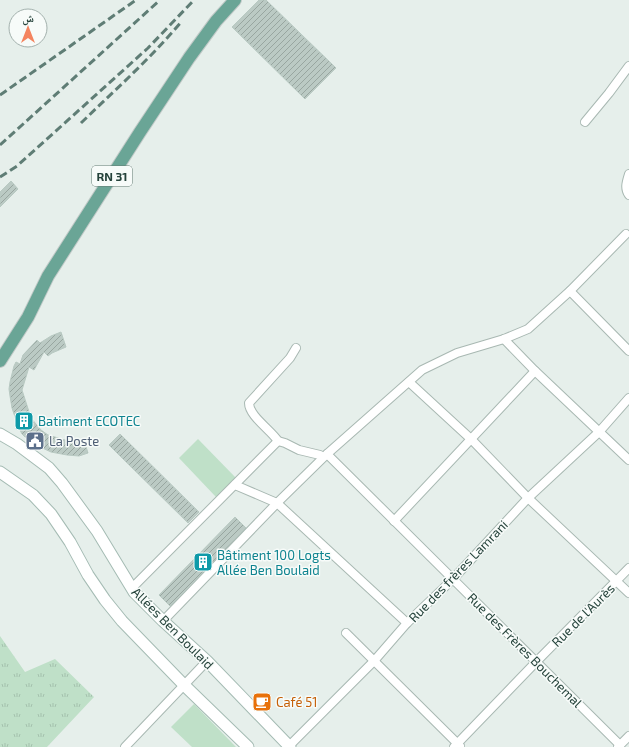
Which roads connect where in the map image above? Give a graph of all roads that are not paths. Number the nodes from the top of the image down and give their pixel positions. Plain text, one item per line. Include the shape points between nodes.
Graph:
1 (235, 0) edge
2 (629, 66) edge
3 (585, 122) dead end
4 (629, 174) edge
5 (629, 195) edge
6 (626, 234) dead end
7 (570, 291) junction
8 (504, 339) junction
9 (296, 348) dead end
10 (629, 351) edge
11 (0, 361) edge
12 (535, 371) junction
13 (409, 382) junction
14 (629, 398) edge
15 (599, 432) junction
16 (0, 434) edge
17 (472, 440) junction
18 (278, 441) junction
19 (323, 455) junction
20 (629, 460) edge
21 (0, 472) edge
22 (235, 484) junction
23 (528, 498) junction
24 (277, 503) junction
25 (394, 521) junction
26 (629, 568) edge
27 (453, 579) junction
28 (617, 581) junction
29 (132, 588) junction
30 (629, 593) edge
31 (163, 621) junction
32 (407, 623) junction
33 (346, 633) dead end
34 (207, 661) junction
35 (374, 661) junction
36 (536, 662) junction
37 (184, 685) junction
38 (629, 736) edge
39 (457, 746) edge
40 (619, 746) edge
41 (125, 747) edge
42 (248, 747) edge
43 (289, 747) edge

1 - 11 main road, RN 31 via 189,58 144,126 48,276 28,316
2 - 3 street
4 - 5 street via 626,190
6 - 7 street
7 - 8 street via 528,329
7 - 10 street
8 - 12 street
8 - 13 street via 457,353 422,370
9 - 18 street via 290,358 248,403 252,413
12 - 15 street
12 - 17 street
13 - 17 street
13 - 19 street
14 - 15 street, Rue des frères Lamrani
15 - 20 street
15 - 23 street, Rue des frères Lamrani
16 - 29 main road, Allées Ben Boulaid via 34,456 62,483 97,530
17 - 23 street
17 - 25 street
18 - 19 street via 299,450
18 - 22 street
19 - 24 street
19 - 25 street, Rue des Frères Bouchemal
21 - 37 main road via 33,495 51,514 88,575 114,611
22 - 24 street
22 - 29 street
23 - 27 street, Rue des frères Lamrani
23 - 28 street
24 - 31 street
24 - 32 street
25 - 27 street, Rue des Frères Bouchemal
26 - 28 street, Rue de l'Aurès
27 - 32 street, Rue des frères Lamrani
27 - 36 street, Rue des Frères Bouchemal
28 - 30 street
28 - 36 street, Rue de l'Aurès
29 - 31 main road, Allées Ben Boulaid
31 - 34 main road, Allées Ben Boulaid
32 - 35 street, Rue des frères Lamrani
33 - 35 street
34 - 37 street
34 - 43 main road, Allées Ben Boulaid
35 - 39 street
35 - 43 street, Rue des frères Lamrani
36 - 39 street, Rue de l'Aurès
36 - 40 street, Rue des Frères Bouchemal
37 - 41 street
37 - 42 main road
38 - 40 street

